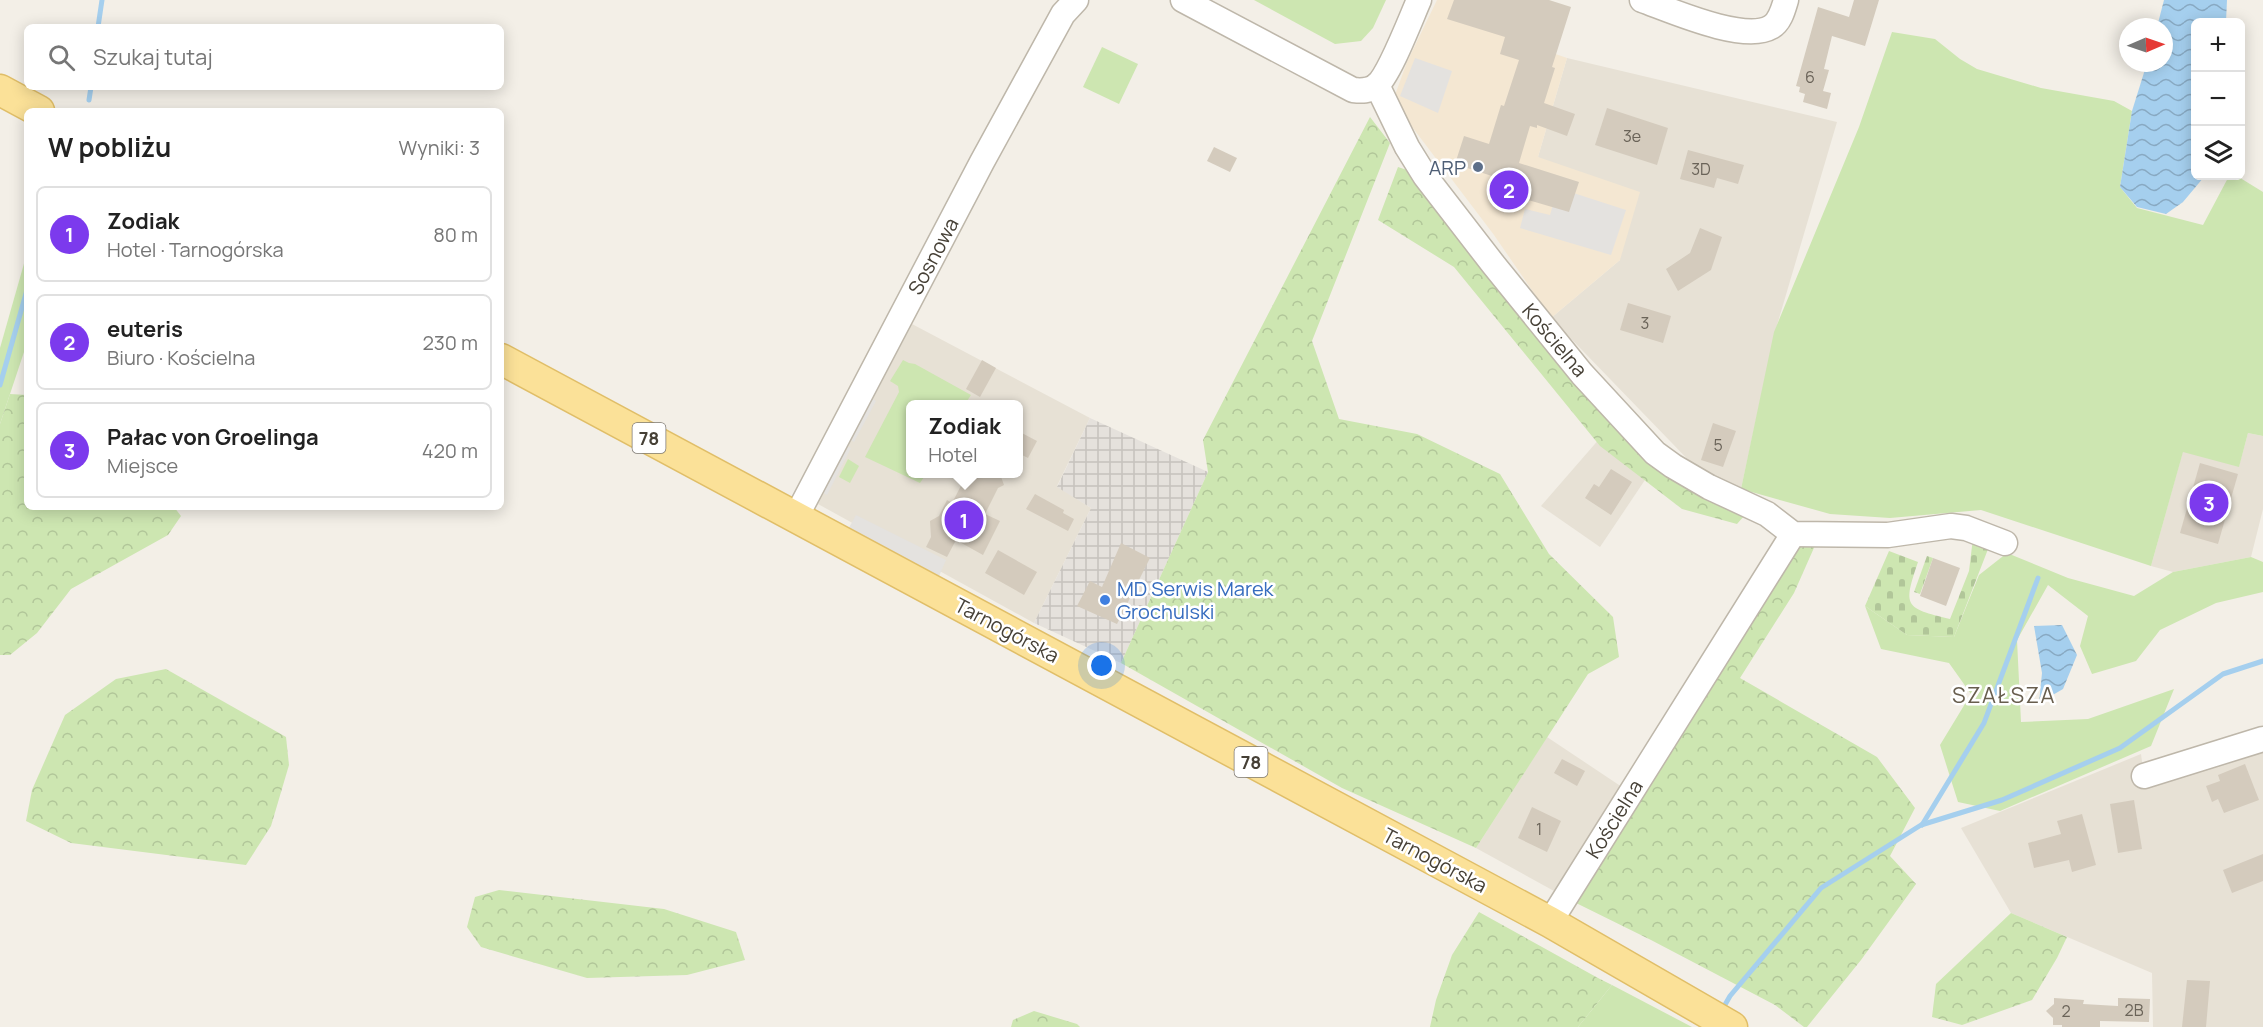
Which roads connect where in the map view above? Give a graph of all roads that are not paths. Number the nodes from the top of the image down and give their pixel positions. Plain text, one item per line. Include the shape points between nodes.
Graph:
1 (1076, 0) edge
2 (1183, 0) edge
3 (1419, 0) edge
4 (1642, 0) edge
5 (1786, 0) edge
6 (1377, 85) junction
7 (504, 361) edge
8 (796, 517) junction
9 (1793, 534) junction
10 (2005, 543) dead end
11 (2263, 739) edge
12 (2144, 776) dead end
13 (1550, 922) junction
14 (1732, 1027) edge

1 - 8 street, Sosnowa via 1063,14 987,152
2 - 6 street via 1353,90 1365,92
3 - 6 street
4 - 5 street via 1745,32 1772,27
6 - 9 street, Kościelna via 1425,176 1547,333 1655,453 1709,487 1767,514
7 - 8 main road, Tarnogórska / 78
8 - 13 main road, Tarnogórska / 78
9 - 10 street via 1885,539 1951,526
9 - 13 street, Kościelna
11 - 12 street
13 - 14 main road, Tarnogórska / 78

